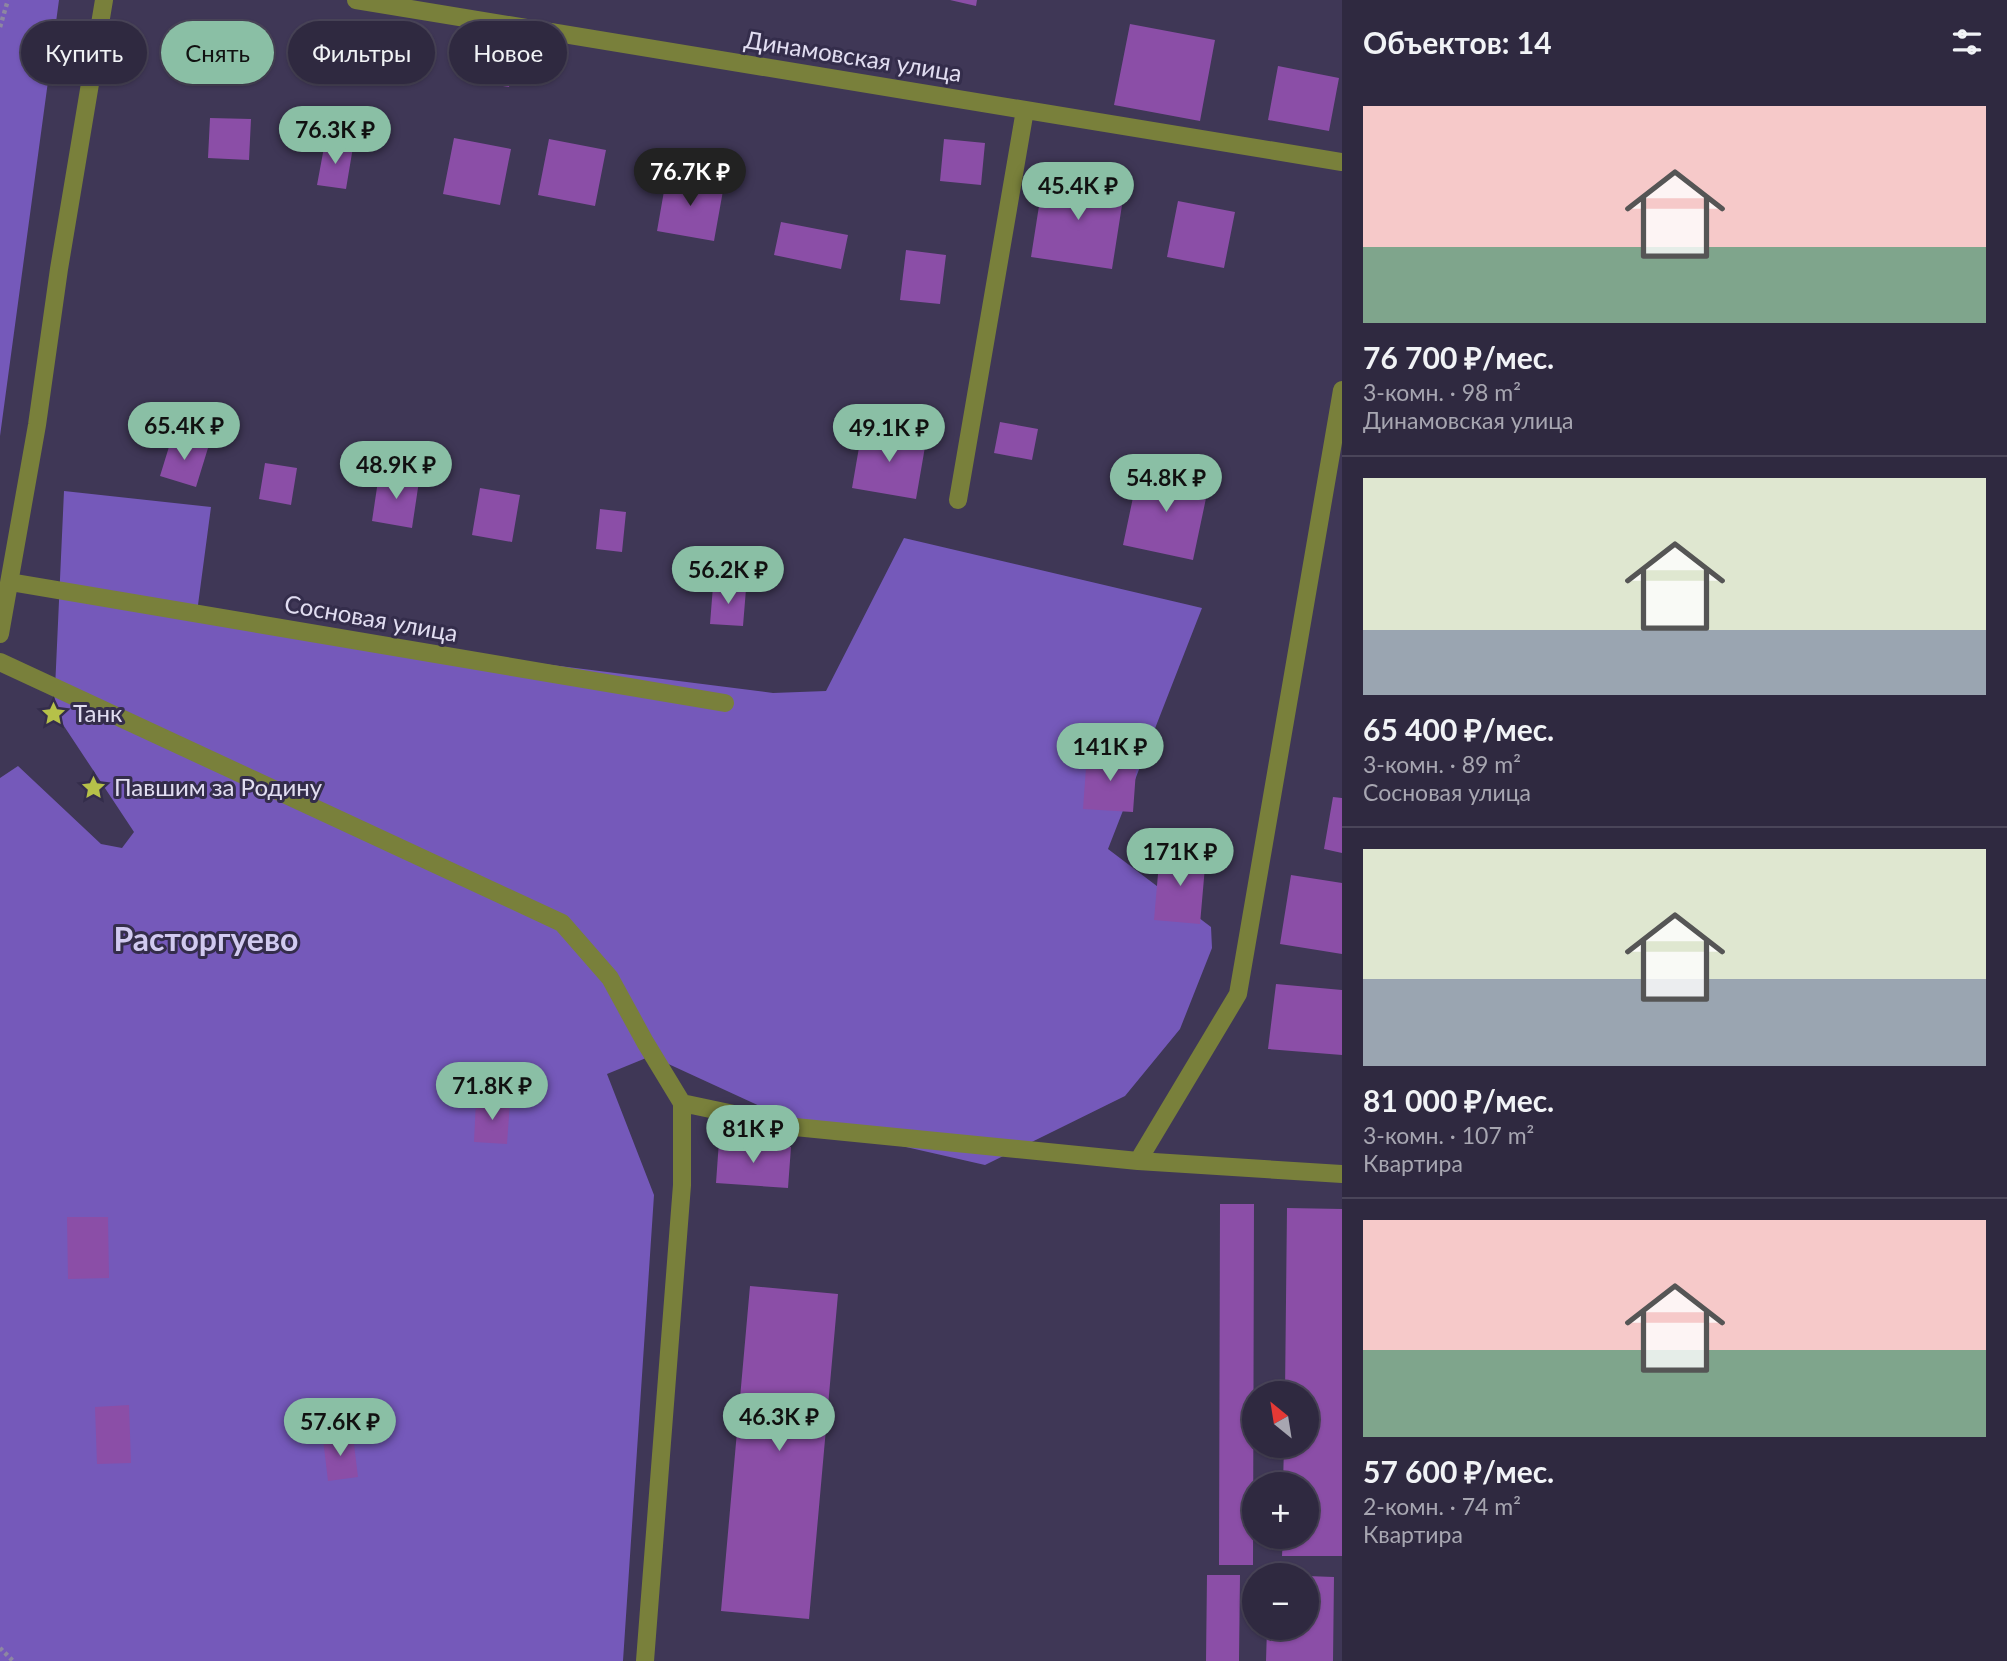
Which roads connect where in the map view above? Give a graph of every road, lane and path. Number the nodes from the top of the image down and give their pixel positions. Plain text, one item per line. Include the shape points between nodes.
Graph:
1 (8, 0) edge
2 (104, 0) edge
3 (356, 0) edge
4 (0, 27) edge
5 (1025, 110) junction
6 (1342, 162) edge
7 (1342, 390) edge
8 (958, 500) dead end
9 (9, 582) junction
10 (0, 634) edge
11 (0, 662) edge
12 (725, 703) dead end
13 (682, 1103) junction
14 (1138, 1161) junction
15 (1342, 1174) edge
16 (0, 1648) edge
17 (13, 1661) edge
18 (645, 1661) edge

1 - 4 path
2 - 9 street
3 - 5 street, Динамовская улица
5 - 6 street, Динамовская улица
5 - 8 street
7 - 14 street via 1238,994
9 - 10 street
9 - 12 street, Сосновая улица
11 - 13 street via 562,923 610,978
13 - 14 street via 795,1127
13 - 18 street via 681,1185
14 - 15 street
16 - 17 path

